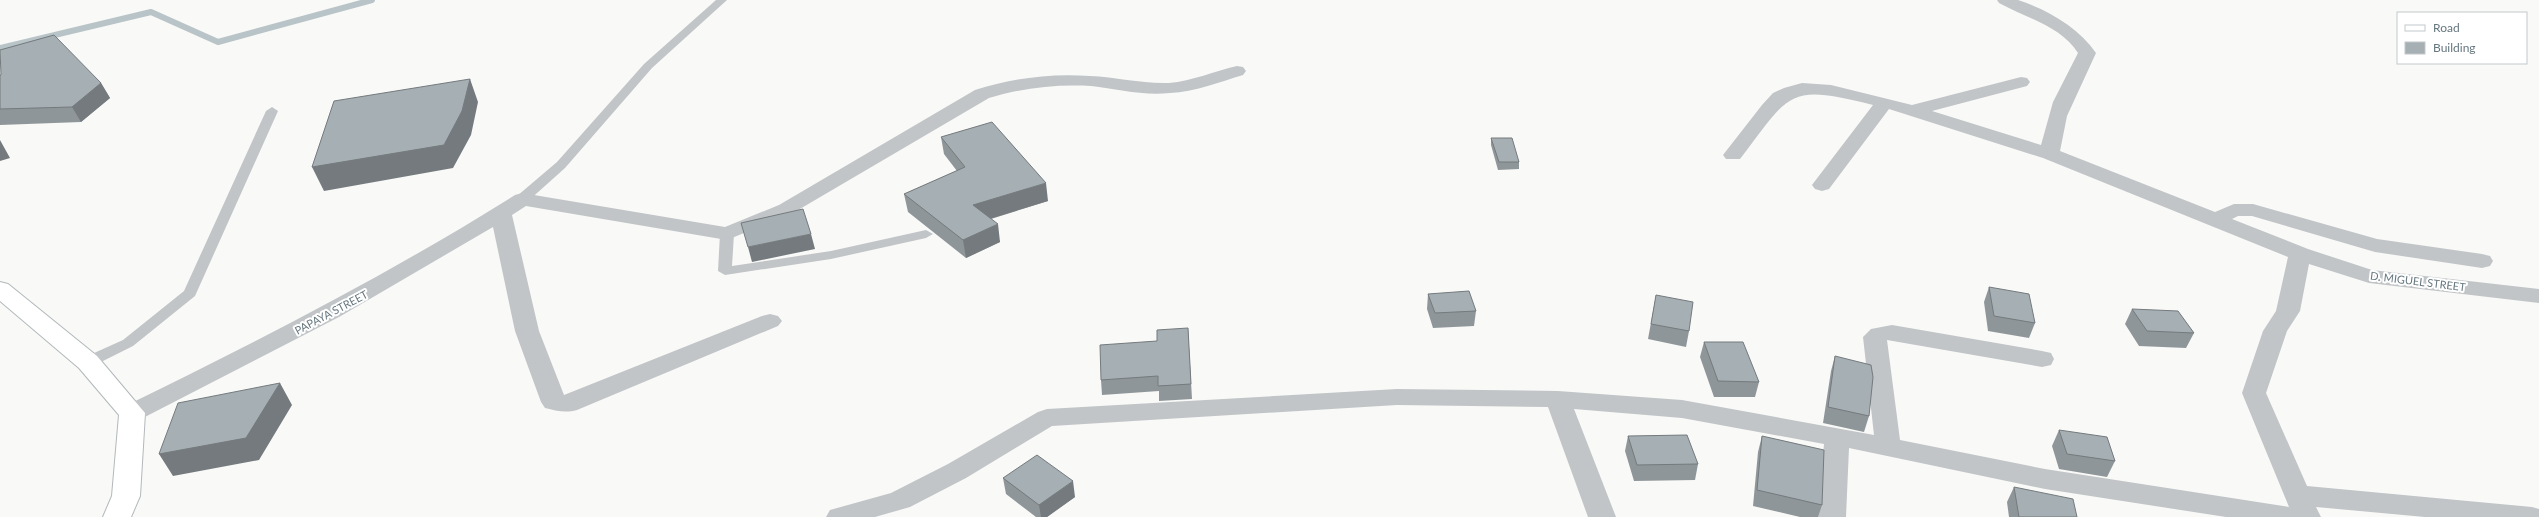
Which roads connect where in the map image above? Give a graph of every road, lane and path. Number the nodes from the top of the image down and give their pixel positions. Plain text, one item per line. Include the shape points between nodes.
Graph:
1 (722, 0) edge
2 (2005, 0) edge
3 (1237, 71) dead end
4 (2021, 82) dead end
5 (1885, 102) junction
6 (1913, 110) junction
7 (272, 111) dead end
8 (2050, 154) junction
9 (1733, 155) dead end
10 (1822, 185) dead end
11 (522, 199) junction
12 (501, 213) junction
13 (2218, 220) junction
14 (727, 234) junction
15 (926, 234) dead end
16 (2300, 254) junction
17 (2482, 261) dead end
18 (0, 289) edge
19 (2539, 296) edge
20 (770, 321) dead end
21 (2042, 359) dead end
22 (88, 362) junction
23 (1558, 399) junction
24 (132, 413) junction
25 (1837, 437) junction
26 (1888, 447) junction
27 (2298, 510) edge
28 (117, 517) edge
29 (840, 517) edge
30 (1602, 517) edge
31 (1832, 517) edge
32 (2532, 517) edge

1 - 11 lane via 648,66 561,165
2 - 8 street via 2064,29 2082,42 2087,53 2066,90 2049,143
3 - 14 street via 1170,88 1052,80 1001,88 982,94 786,209
4 - 6 street
5 - 6 street, D. MIGUEL STREET
5 - 9 street, D. MIGUEL STREET via 1817,88 1789,91 1779,98
5 - 10 street
6 - 8 street, D. MIGUEL STREET
7 - 22 lane via 190,293 128,343
8 - 13 street, D. MIGUEL STREET
11 - 12 street, PAPAYA STREET
11 - 14 street
12 - 20 street via 527,331 554,402 568,404
12 - 24 street, PAPAYA STREET via 425,260 322,318
13 - 16 street, D. MIGUEL STREET
13 - 17 street via 2226,212 2253,210 2375,245
14 - 15 lane via 725,271 830,255
16 - 19 street, D. MIGUEL STREET via 2369,276
16 - 27 street via 2288,312 2275,331 2254,393
18 - 22 main road
21 - 26 street via 1892,332 1879,334 1875,337
22 - 24 main road
23 - 25 street via 1682,410
23 - 29 street via 1397,397 1048,418 957,471 900,500
23 - 30 street
24 - 28 main road via 126,496
25 - 26 street
25 - 31 street
26 - 27 street via 2045,479
27 - 32 street

